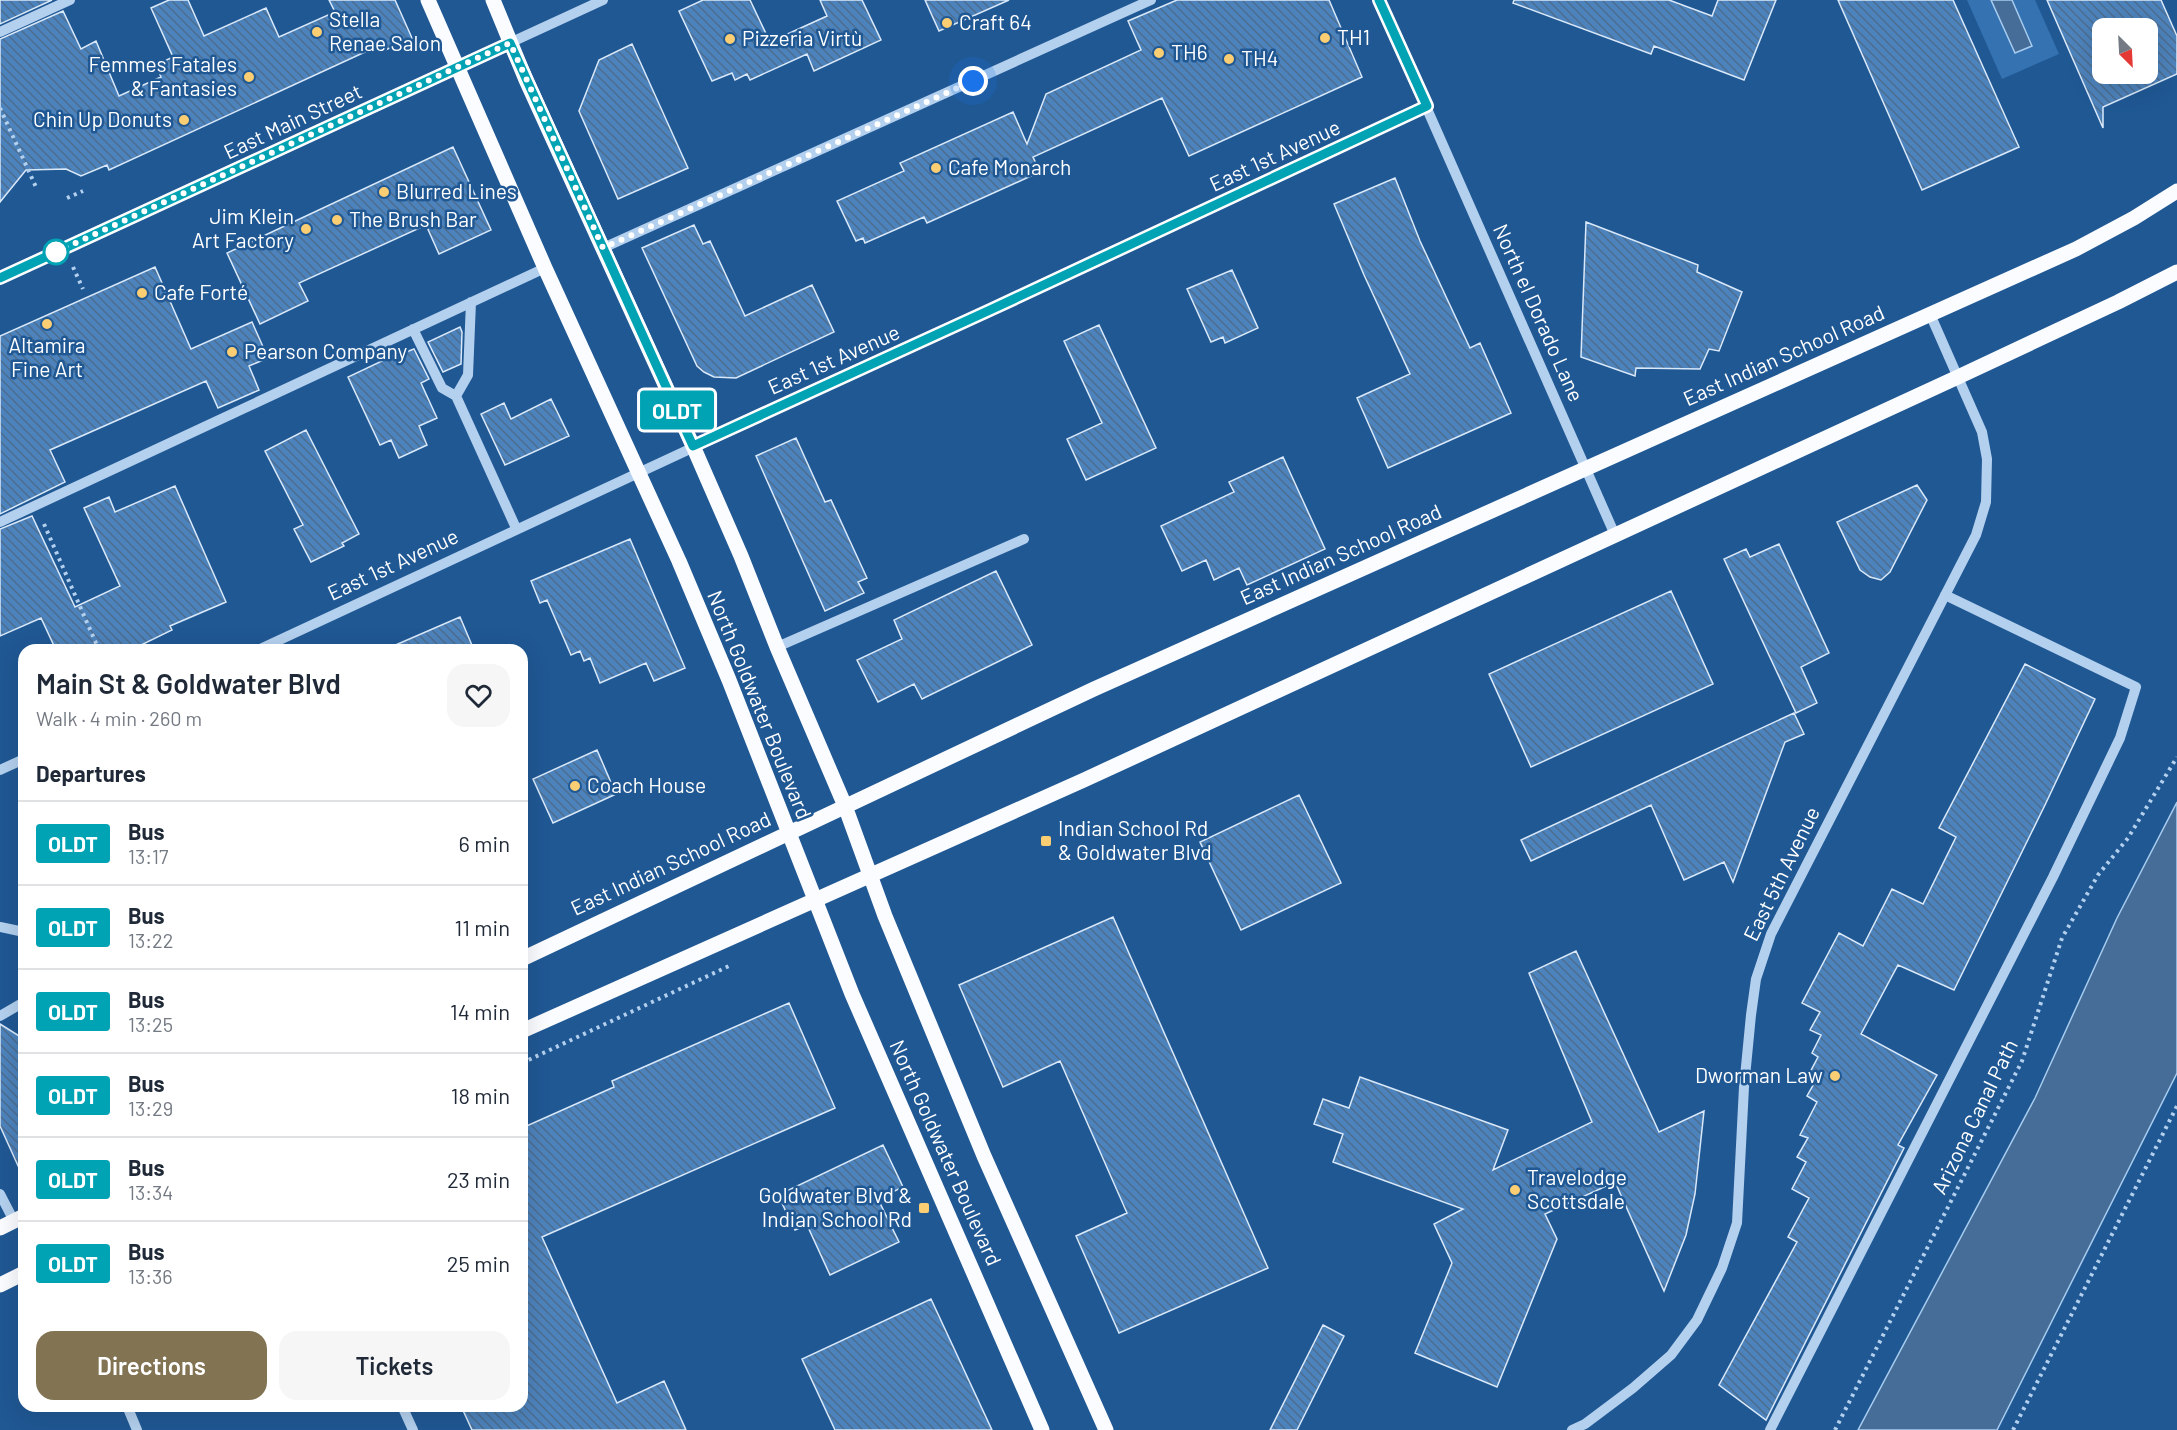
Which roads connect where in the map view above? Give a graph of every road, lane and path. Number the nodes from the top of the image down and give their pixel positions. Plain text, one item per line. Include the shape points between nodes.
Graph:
1 (70, 0) edge
2 (428, 0) edge
3 (493, 0) edge
4 (603, 0) edge
5 (1151, 0) edge
6 (1379, 0) edge
7 (0, 32) edge
8 (510, 43) junction
9 (457, 68) junction
10 (1427, 106) junction
11 (0, 108) edge
12 (36, 187) dead end
13 (83, 191) dead end
14 (2177, 191) edge
15 (67, 198) dead end
16 (603, 248) junction
17 (73, 267) dead end
18 (545, 268) junction
19 (2177, 272) edge
20 (0, 278) edge
21 (83, 289) dead end
22 (471, 302) junction
23 (1930, 314) junction
24 (413, 329) junction
25 (1958, 377) junction
26 (456, 396) junction
27 (693, 446) junction
28 (1585, 467) junction
29 (639, 471) junction
30 (36, 505) junction
31 (0, 522) edge
32 (516, 528) junction
33 (1615, 535) junction
34 (1024, 539) dead end
35 (1945, 595) junction
36 (96, 644) edge
37 (271, 644) edge
38 (777, 647) junction
39 (2177, 757) edge
40 (18, 762) edge
41 (0, 770) edge
42 (845, 806) junction
43 (788, 833) junction
44 (871, 877) junction
45 (815, 901) junction
46 (0, 927) edge
47 (18, 931) edge
48 (528, 955) edge
49 (730, 966) dead end
50 (18, 1006) edge
51 (0, 1016) edge
52 (528, 1029) edge
53 (528, 1060) edge
54 (2177, 1106) edge
55 (0, 1194) edge
56 (13, 1222) edge
57 (18, 1276) edge
58 (0, 1285) edge
59 (130, 1412) edge
60 (405, 1412) edge
61 (137, 1430) edge
62 (413, 1430) edge
63 (1042, 1430) edge
64 (1106, 1430) edge
65 (1572, 1430) edge
66 (1770, 1430) edge
67 (1835, 1430) edge
68 (2013, 1430) edge

1 - 7 street
2 - 9 main road, North Goldwater Boulevard
3 - 8 main road, North Goldwater Boulevard
4 - 8 street, East Main Street
5 - 16 street
6 - 10 street, North el Dorado Lane
8 - 9 street, East Main Street
8 - 16 main road, North Goldwater Boulevard
9 - 18 main road, North Goldwater Boulevard
9 - 20 street, East Main Street
10 - 27 street, East 1st Avenue
10 - 28 street, North el Dorado Lane
11 - 12 path
13 - 15 path
14 - 23 main road, East Indian School Road via 2099,237
16 - 27 main road, North Goldwater Boulevard
17 - 21 path
18 - 22 street
18 - 29 main road, North Goldwater Boulevard
19 - 25 main road
22 - 24 street
22 - 26 street via 468,375
23 - 25 street, East 5th Avenue
23 - 28 main road, East Indian School Road
24 - 26 street via 442,387
24 - 30 street
25 - 33 main road
25 - 35 street, East 5th Avenue via 1982,432 1987,459 1986,502 1976,535
26 - 32 street
27 - 29 street, East 1st Avenue
27 - 38 main road, North Goldwater Boulevard
28 - 33 street, North el Dorado Lane
28 - 42 main road, East Indian School Road
29 - 32 street, East 1st Avenue
29 - 43 main road, North Goldwater Boulevard via 713,642
30 - 31 street
30 - 36 path
32 - 37 street, East 1st Avenue
33 - 44 main road
34 - 38 street
35 - 65 street, East 5th Avenue via 1767,945 1756,979 1744,1087 1737,1223 1722,1268 1697,1320 1671,1355 1633,1388
35 - 66 street via 2136,687 2120,738 2053,877
38 - 42 main road, North Goldwater Boulevard
39 - 67 path, Arizona Canal Path via 2128,838 2098,875 2062,938 2022,1061
40 - 41 street
42 - 43 main road, East Indian School Road
42 - 44 main road, North Goldwater Boulevard
43 - 45 main road, North Goldwater Boulevard
43 - 48 main road, East Indian School Road
44 - 45 main road
44 - 64 main road, North Goldwater Boulevard via 984,1156
45 - 52 main road
45 - 63 main road, North Goldwater Boulevard
46 - 47 street
49 - 53 path
50 - 51 street
54 - 68 path
55 - 56 street
57 - 58 main road
59 - 61 street
60 - 62 street

